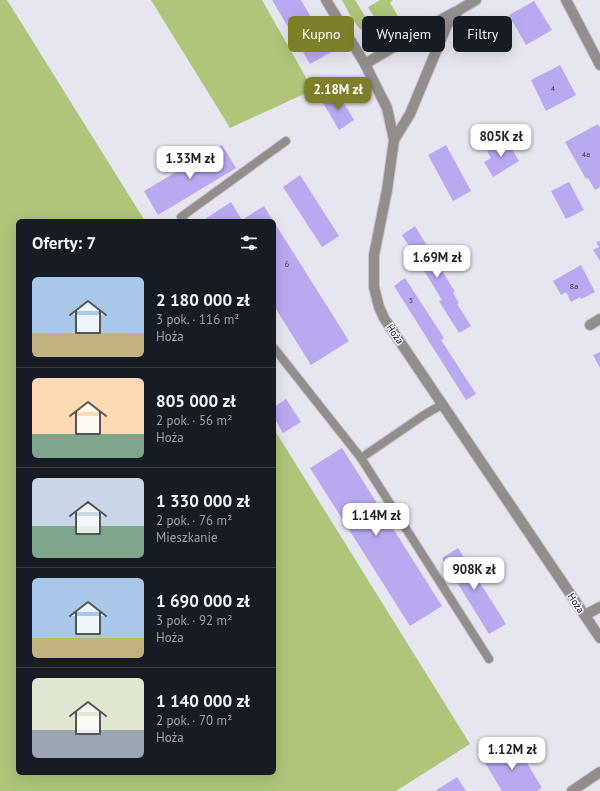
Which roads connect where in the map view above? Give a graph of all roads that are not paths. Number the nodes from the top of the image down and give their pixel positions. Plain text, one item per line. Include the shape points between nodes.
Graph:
1 (326, 0) edge
2 (476, 0) edge
3 (566, 0) edge
4 (459, 10) junction
5 (365, 64) junction
6 (600, 65) edge
7 (394, 140) junction
8 (286, 141) dead end
9 (182, 219) edge
10 (600, 319) edge
11 (590, 325) dead end
12 (276, 350) edge
13 (443, 404) junction
14 (362, 458) junction
15 (600, 607) edge
16 (585, 615) junction
17 (600, 638) edge
18 (489, 659) dead end
19 (600, 772) edge
20 (572, 791) edge

1 - 5 street
2 - 4 street, Hoża
3 - 6 street
4 - 5 street
4 - 7 street, Hoża via 447,25 410,114
5 - 7 street via 387,108
7 - 13 street, Hoża via 374,255 376,299 384,318
8 - 9 lane via 181,217
10 - 11 street
12 - 14 lane
13 - 14 lane
13 - 16 street, Hoża
14 - 18 lane
15 - 16 street
16 - 17 street, Hoża
19 - 20 street

